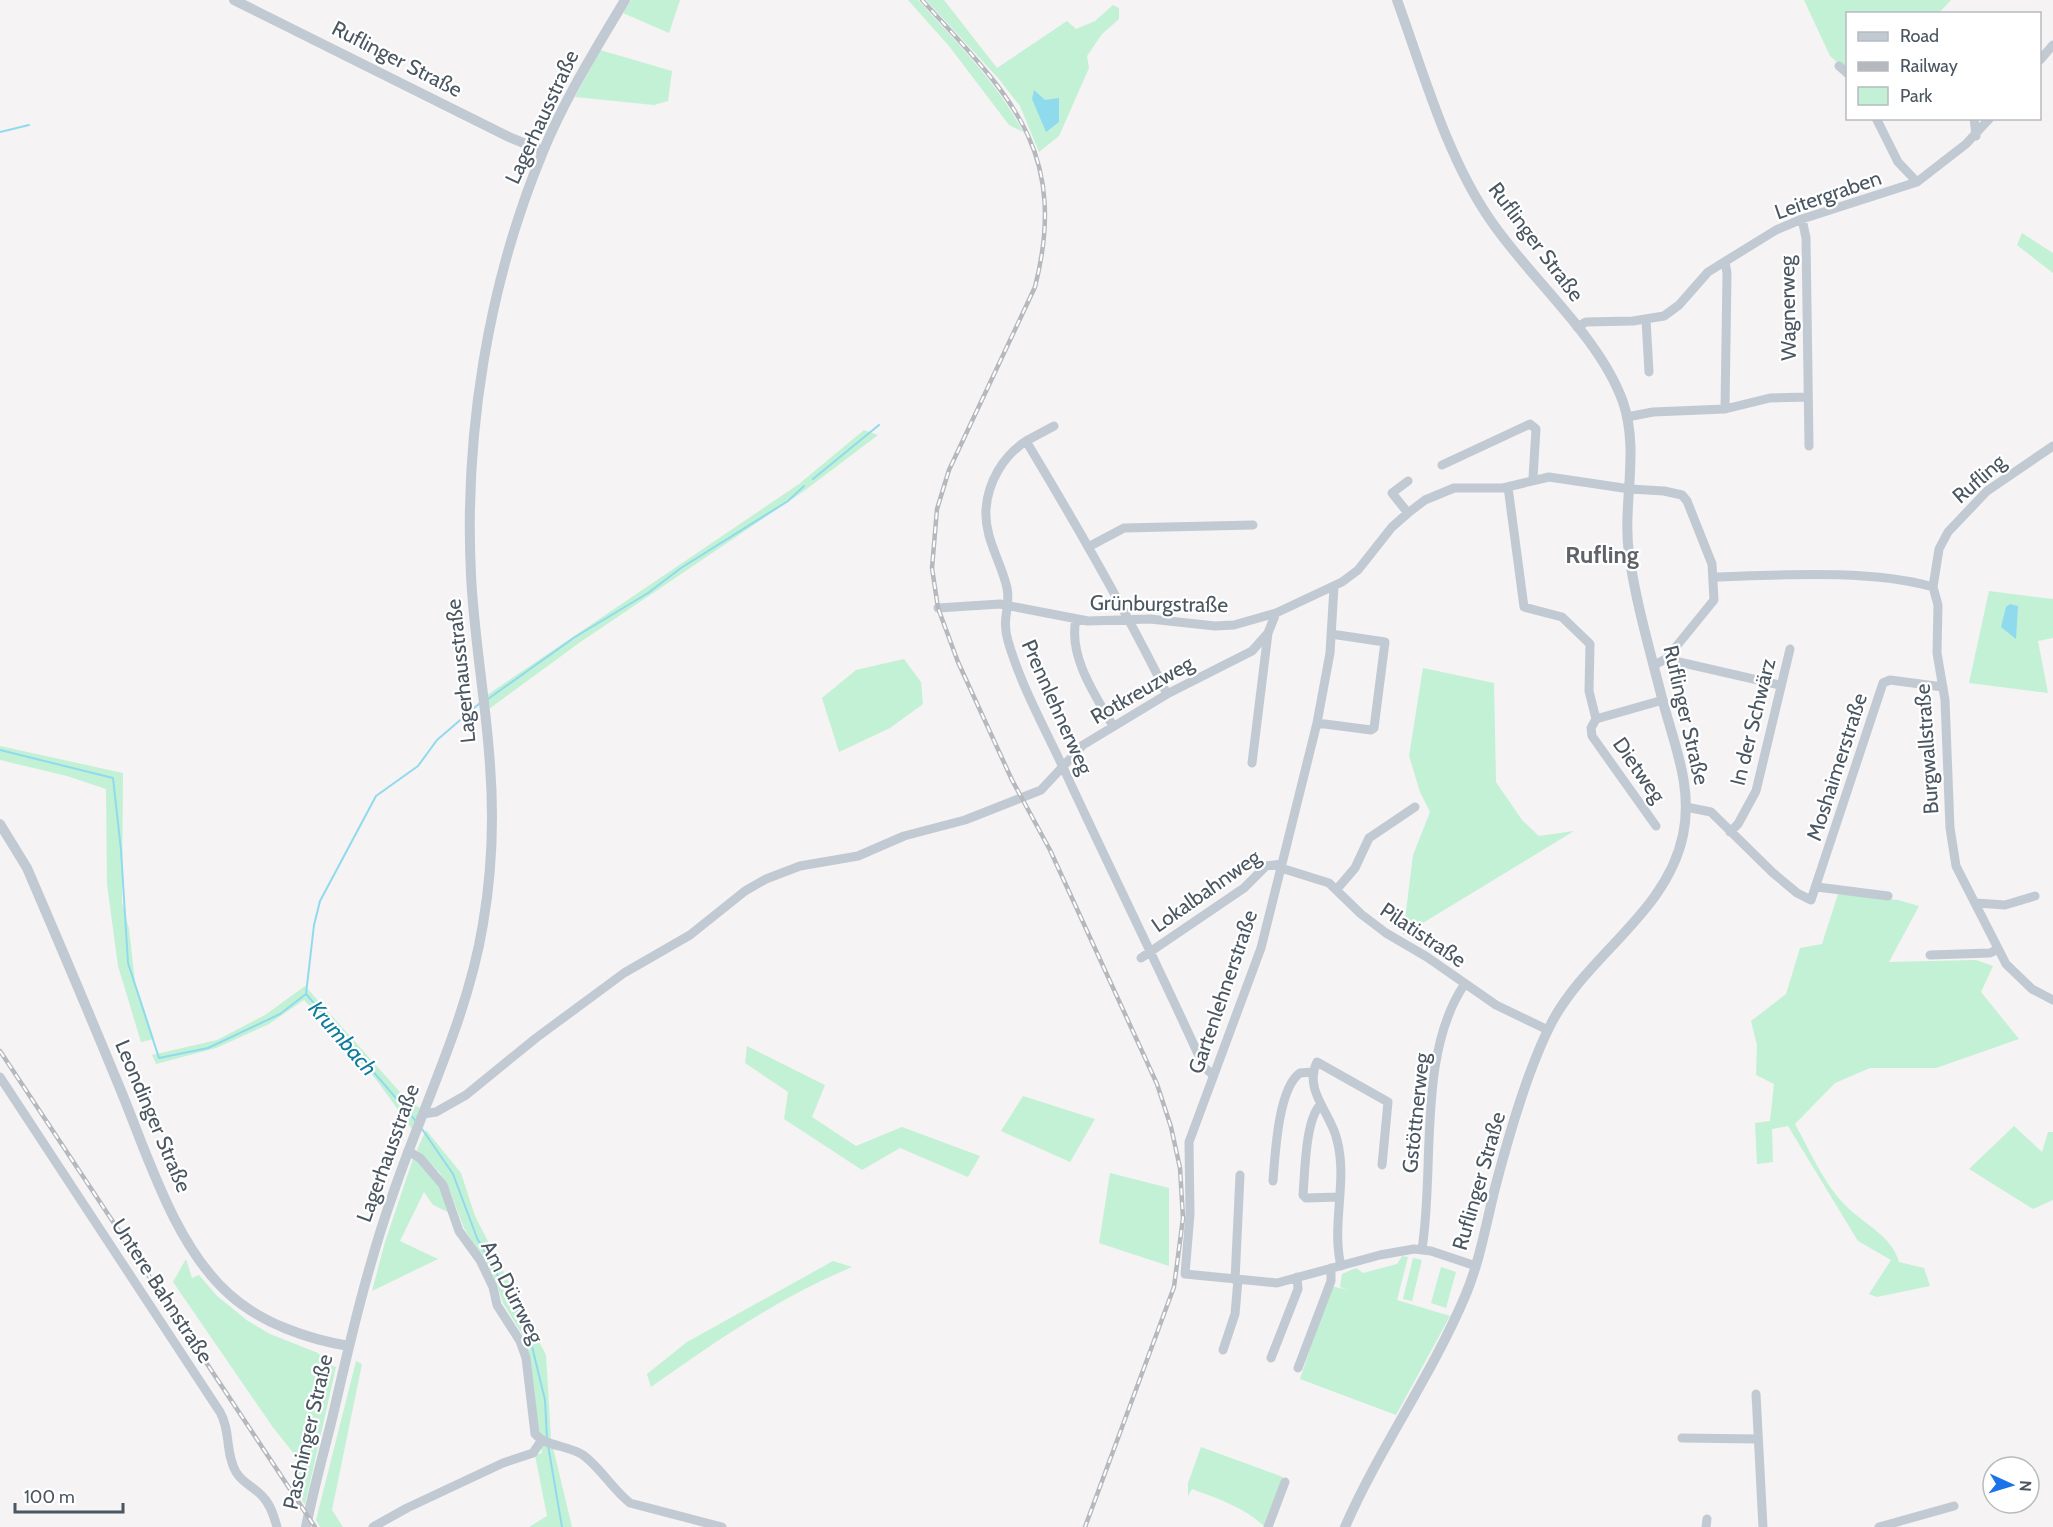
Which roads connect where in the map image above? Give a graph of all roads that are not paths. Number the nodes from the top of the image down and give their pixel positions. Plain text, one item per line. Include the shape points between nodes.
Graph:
1 (234, 0) edge
2 (626, 0) edge
3 (1397, 0) edge
4 (2053, 45) edge
5 (2041, 59) edge
6 (1839, 66) dead end
7 (1846, 72) edge
8 (1877, 120) edge
9 (1974, 120) edge
10 (1988, 120) edge
11 (1976, 136) junction
12 (543, 151) junction
13 (1917, 182) junction
14 (1802, 219) junction
15 (1725, 262) junction
16 (1646, 320) junction
17 (1577, 327) junction
18 (1649, 372) dead end
19 (1808, 397) junction
20 (1725, 409) junction
21 (1627, 417) junction
22 (1054, 426) dead end
23 (1026, 441) junction
24 (1809, 446) dead end
25 (2053, 446) edge
26 (1442, 465) dead end
27 (1533, 478) junction
28 (1408, 481) dead end
29 (1508, 487) junction
30 (1630, 489) junction
31 (1408, 513) junction
32 (1253, 525) dead end
33 (1090, 546) junction
34 (1939, 549) joint
35 (1714, 577) junction
36 (1334, 587) junction
37 (1934, 587) junction
38 (1008, 605) junction
39 (938, 608) dead end
40 (1276, 613) junction
41 (1130, 619) junction
42 (1076, 620) junction
43 (1268, 633) junction
44 (1331, 634) junction
45 (1790, 649) dead end
46 (1666, 659) junction
47 (1654, 665) junction
48 (1780, 685) junction
49 (1943, 687) junction
50 (1167, 694) junction
51 (1663, 700) junction
52 (1596, 719) junction
53 (1317, 723) junction
54 (1113, 726) junction
55 (1252, 763) dead end
56 (1063, 766) junction
57 (1415, 807) dead end
58 (1686, 807) junction
59 (0, 824) edge
60 (1656, 826) dead end
61 (1730, 832) junction
62 (1282, 866) junction
63 (1817, 886) junction
64 (1337, 889) junction
65 (1888, 896) dead end
66 (2035, 896) dead end
67 (1976, 903) junction
68 (1998, 949) junction
69 (1151, 951) junction
70 (1930, 955) dead end
71 (1141, 958) dead end
72 (1464, 985) junction
73 (2053, 1000) edge
74 (1548, 1030) junction
75 (1312, 1072) junction
76 (1213, 1075) junction
77 (0, 1077) edge
78 (1321, 1104) junction
79 (419, 1123) junction
80 (408, 1151) junction
81 (1382, 1165) dead end
82 (1240, 1175) dead end
83 (1273, 1181) dead end
84 (1340, 1197) junction
85 (1422, 1249) junction
86 (1341, 1266) junction
87 (1476, 1266) junction
88 (1331, 1268) junction
89 (1297, 1277) junction
90 (1237, 1280) junction
91 (349, 1346) junction
92 (1223, 1350) dead end
93 (1271, 1358) dead end
94 (1298, 1368) dead end
95 (1756, 1394) dead end
96 (1682, 1438) dead end
97 (1757, 1439) junction
98 (546, 1442) junction
99 (1285, 1482) dead end
100 (1954, 1506) dead end
101 (277, 1527) edge
102 (306, 1527) edge
103 (373, 1527) edge
104 (722, 1527) edge
105 (1268, 1527) edge
106 (1344, 1527) edge
107 (1763, 1527) edge
108 (1879, 1527) edge

1 - 12 street, Ruflinger Straße
2 - 12 street, Lagerhausstraße via 571,93
3 - 17 street, Ruflinger Straße via 1475,197 1499,233
4 - 5 street
6 - 7 street
8 - 13 street via 1898,162
9 - 11 street
10 - 11 street, Leitergraben
11 - 13 street, Leitergraben
12 - 79 street, Lagerhausstraße via 523,204 500,287 479,397 470,550 492,809 486,909 466,998
13 - 14 street, Leitergraben
14 - 15 street, Leitergraben via 1776,230
14 - 19 street, Wagnerweg via 1806,238
15 - 16 street, Leitergraben via 1708,272 1671,312
15 - 20 street
16 - 17 street, Leitergraben via 1586,322
16 - 18 street
17 - 21 street, Ruflinger Straße via 1606,366
19 - 20 street via 1770,398
19 - 24 street, Wagnerweg
20 - 21 street
21 - 30 street, Ruflinger Straße via 1632,452
22 - 23 street, Prennlehnerweg
23 - 33 street
23 - 38 street, Prennlehnerweg via 999,470 987,503 987,530 1005,579
25 - 34 street, Rufling via 1987,491 1948,532
26 - 27 street via 1530,424 1536,429
27 - 29 street, Grünburgstraße
27 - 30 street, Grünburgstraße via 1558,477
28 - 31 street via 1392,493
29 - 31 street, Grünburgstraße via 1454,488 1425,500
29 - 52 street via 1524,607 1562,616 1590,644 1589,691
30 - 35 street, Grünburgstraße via 1685,497
30 - 47 street, Ruflinger Straße via 1629,556
31 - 36 street, Grünburgstraße via 1358,570
32 - 33 street via 1124,528
33 - 41 street
34 - 37 street, Burgwallstraße
35 - 37 street via 1817,575 1916,582
35 - 46 street, Grünburgstraße via 1713,604
36 - 40 street, Grünburgstraße
36 - 44 street, Gartenlehnerstraße
37 - 49 street, Burgwallstraße via 1939,612 1936,653
38 - 39 street, Grünburgstraße
38 - 42 street, Grünburgstraße
38 - 56 street, Prennlehnerweg via 1004,618 1009,644
40 - 41 street, Grünburgstraße via 1223,626
40 - 43 street, Rotkreuzweg
41 - 42 street, Grünburgstraße
41 - 50 street
42 - 54 street via 1073,635 1077,653
43 - 50 street, Rotkreuzweg via 1244,656
43 - 55 street
44 - 53 street, Gartenlehnerstraße
44 - 53 street via 1385,642 1374,728
45 - 48 street, In der Schwärz
46 - 47 street
46 - 48 street
47 - 51 street, Ruflinger Straße
48 - 61 street, In der Schwärz via 1754,798
49 - 63 street, Moshaimerstraße via 1883,683
49 - 67 street, Burgwallstraße via 1953,854 1960,878
50 - 54 street, Rotkreuzweg
51 - 52 street
51 - 58 street, Ruflinger Straße via 1683,772
52 - 60 street, Dietweg via 1592,736
53 - 62 street, Gartenlehnerstraße
54 - 56 street, Rotkreuzweg via 1083,745
56 - 69 street, Prennlehnerweg
56 - 79 street, Rotkreuzweg via 1046,787 965,820 904,836 858,856 800,866 766,879 690,935 624,973 466,1095
57 - 64 street via 1369,838 1354,868
58 - 61 street via 1711,812
58 - 74 street, Ruflinger Straße via 1680,849 1665,882 1581,980
59 - 91 street, Leondinger Straße via 27,868 179,1228 196,1258 229,1295 258,1315 294,1331
61 - 63 street via 1804,897 1811,900
62 - 64 street, Pilatistraße
62 - 69 street, Lokalbahnweg via 1266,866 1244,888
62 - 76 street, Gartenlehnerstraße via 1252,976
63 - 65 street
64 - 72 street, Pilatistraße via 1372,923
66 - 67 street via 2004,905
67 - 68 street, Burgwallstraße
68 - 70 street via 1990,953
68 - 73 street, Burgwallstraße via 2023,981
69 - 71 street, Lokalbahnweg
69 - 76 street, Lokalbahnweg via 1204,1067
72 - 74 street, Pilatistraße
72 - 85 street, Gstöttnerweg via 1435,1071
74 - 87 street, Ruflinger Straße via 1505,1152
75 - 78 street
75 - 81 street via 1317,1062 1388,1102
75 - 83 street via 1296,1076 1286,1096
76 - 90 street, Gartenlehnerstraße via 1189,1142 1190,1214 1185,1274
77 - 101 street, Untere Bahnstraße via 220,1412 234,1469 245,1484 263,1497
78 - 84 street via 1338,1141
78 - 84 street via 1315,1111 1310,1133 1303,1195
79 - 80 street, Lagerhausstraße
80 - 91 street, Lagerhausstraße
80 - 98 street, Am Dürrweg via 420,1158 443,1185 459,1231 480,1260 497,1305 520,1341 526,1359 535,1434
82 - 90 street
84 - 86 street via 1336,1240
85 - 86 street
85 - 87 street
86 - 88 street
87 - 106 street, Ruflinger Straße via 1448,1332
88 - 89 street
88 - 94 street via 1331,1281
89 - 90 street via 1272,1283
89 - 93 street via 1298,1289
90 - 92 street via 1234,1314
91 - 102 street, Paschinger Straße
95 - 97 street
96 - 97 street
97 - 107 street
98 - 103 street via 533,1452
98 - 104 street via 583,1455 630,1503
99 - 105 street
100 - 108 street

